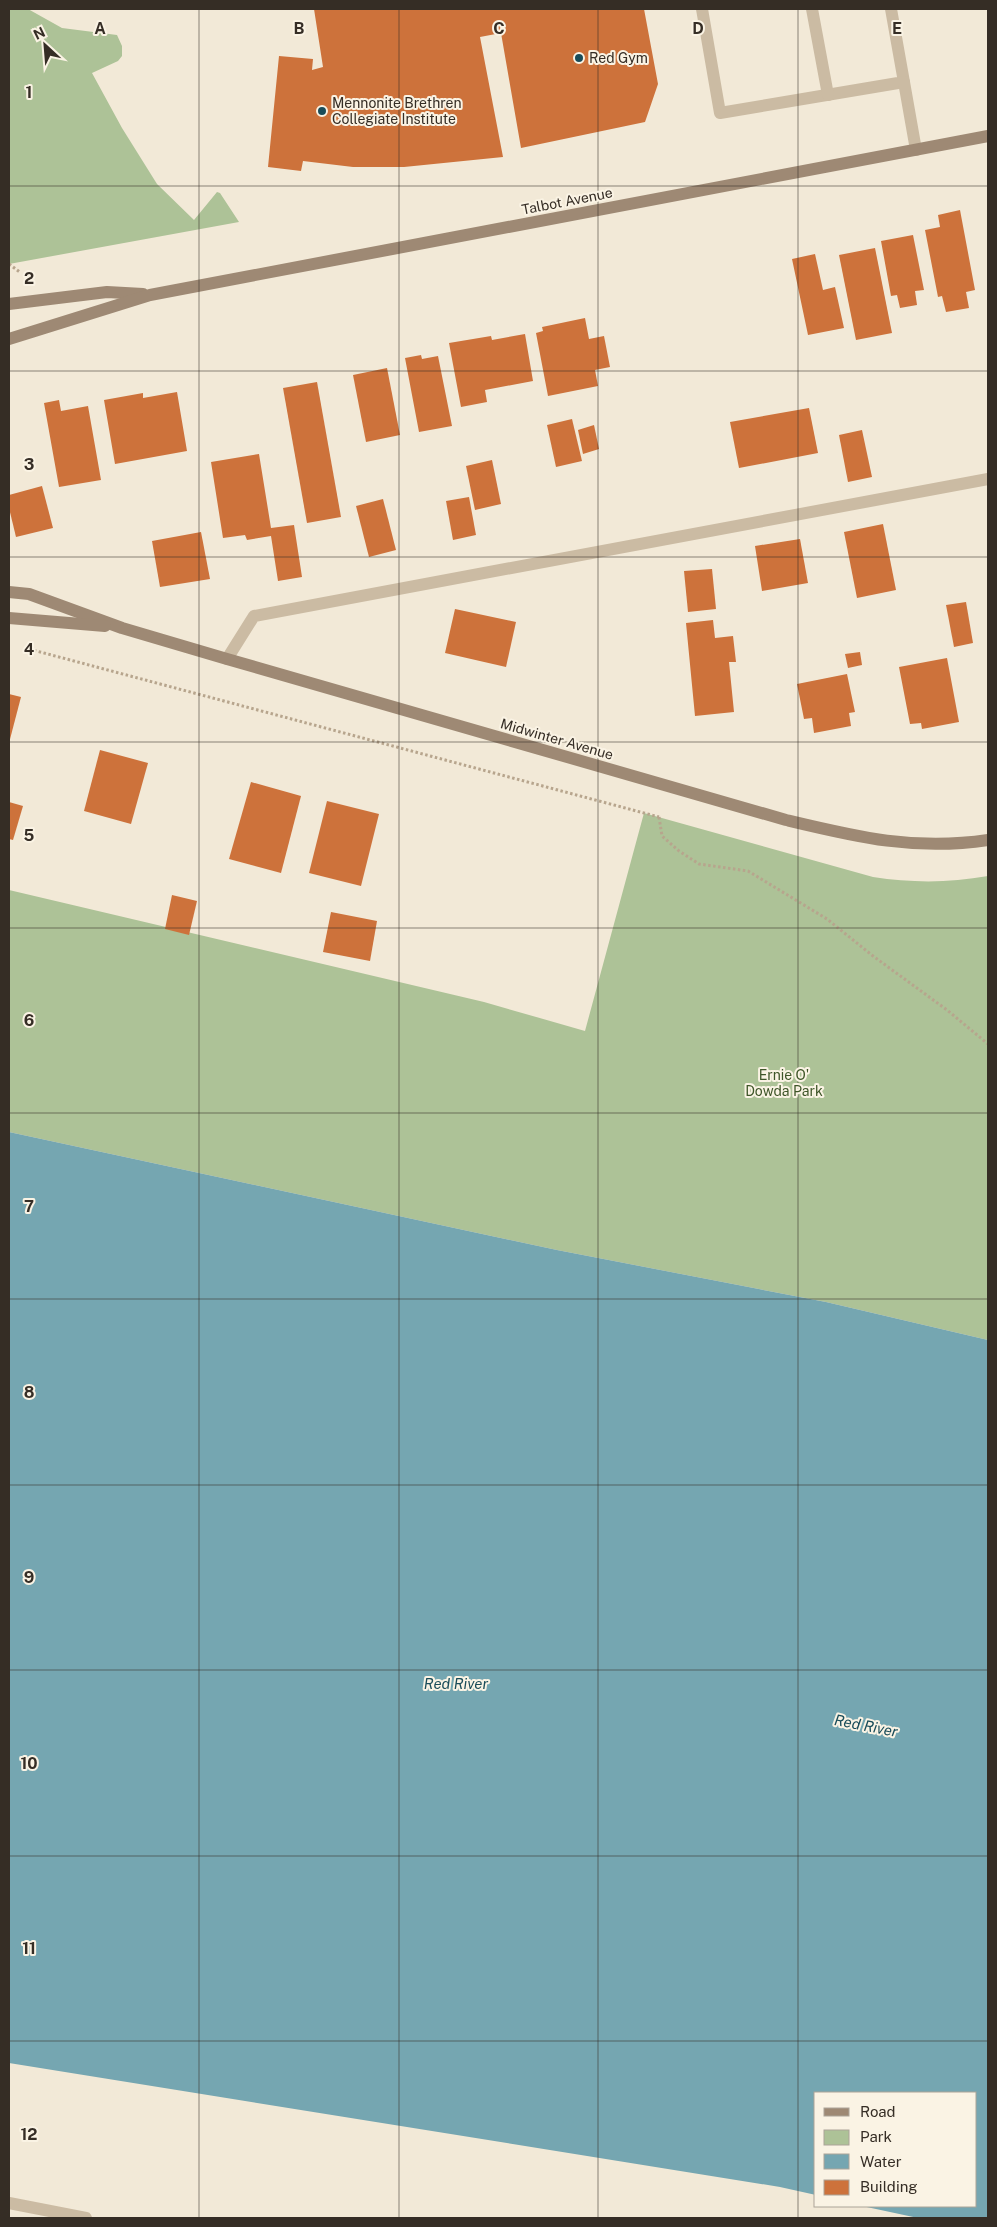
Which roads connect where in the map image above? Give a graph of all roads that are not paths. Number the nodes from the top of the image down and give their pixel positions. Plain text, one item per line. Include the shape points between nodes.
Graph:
1 (702, 9) edge
2 (812, 9) edge
3 (891, 9) edge
4 (904, 82) junction
5 (828, 95) junction
6 (988, 136) edge
7 (916, 150) junction
8 (150, 295) junction
9 (9, 304) edge
10 (9, 339) edge
11 (988, 479) edge
12 (9, 592) edge
13 (9, 618) edge
14 (122, 628) junction
15 (227, 659) junction
16 (988, 840) edge
17 (9, 2203) edge
18 (82, 2218) edge

1 - 5 street via 720,113
2 - 5 street
3 - 4 street
4 - 5 street
4 - 7 street
6 - 7 main road, Talbot Avenue
7 - 8 main road, Talbot Avenue
8 - 9 main road via 107,292
8 - 10 main road
11 - 15 street via 254,616
12 - 14 main road, Midwinter Avenue via 29,594
13 - 14 main road, Midwinter Avenue
14 - 15 main road, Midwinter Avenue
15 - 16 main road, Midwinter Avenue via 842,834 915,845
17 - 18 street

